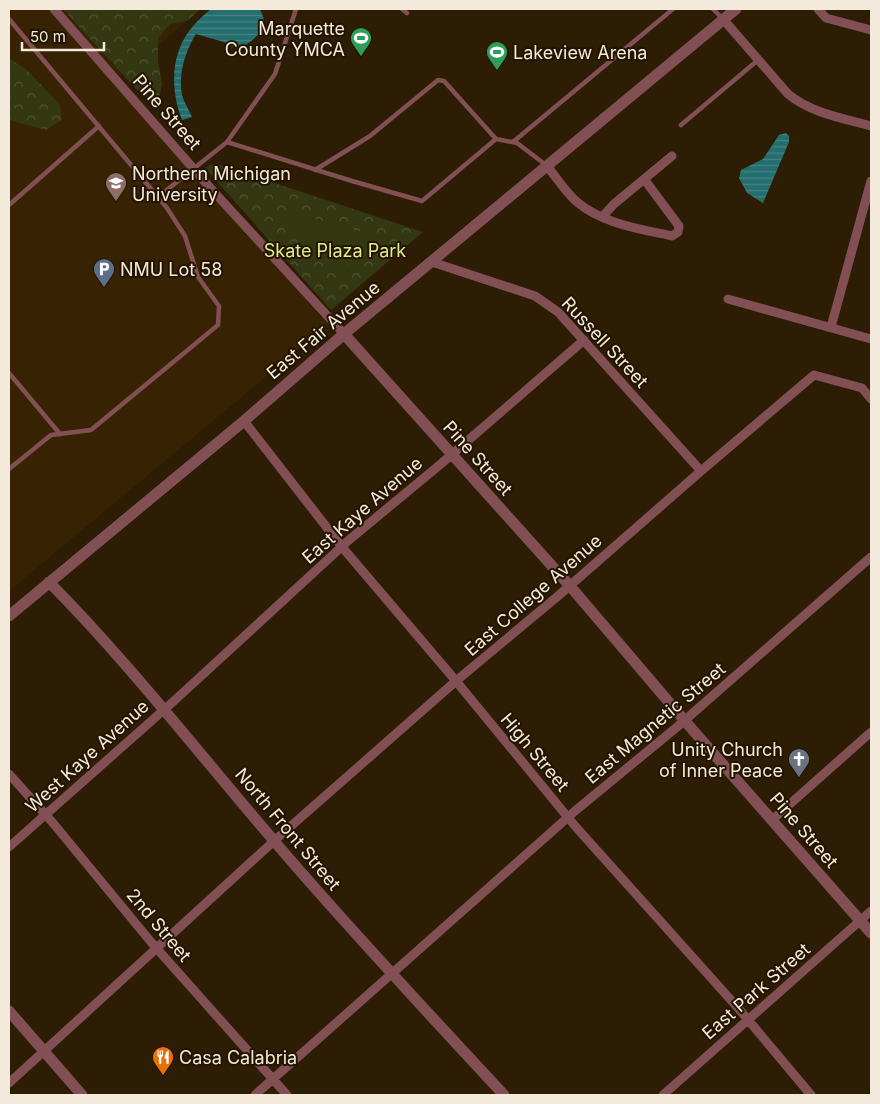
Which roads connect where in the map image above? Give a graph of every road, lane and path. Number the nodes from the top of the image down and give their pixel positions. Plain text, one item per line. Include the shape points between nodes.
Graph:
1 (54, 9) edge
2 (296, 9) edge
3 (402, 9) edge
4 (673, 9) edge
5 (713, 9) edge
6 (736, 9) edge
7 (818, 9) edge
8 (406, 14) dead end
9 (9, 18) edge
10 (723, 19) junction
11 (871, 30) edge
12 (758, 60) junction
13 (681, 125) dead end
14 (99, 126) junction
15 (871, 126) edge
16 (496, 139) junction
17 (227, 142) junction
18 (512, 142) junction
19 (672, 156) dead end
20 (547, 166) junction
21 (193, 168) junction
22 (315, 170) junction
23 (644, 179) junction
24 (871, 181) edge
25 (158, 196) junction
26 (9, 205) edge
27 (602, 217) junction
28 (432, 262) junction
29 (728, 299) dead end
30 (831, 327) junction
31 (344, 334) junction
32 (871, 339) edge
33 (584, 340) junction
34 (9, 373) edge
35 (871, 399) edge
36 (244, 421) junction
37 (60, 434) junction
38 (451, 455) junction
39 (9, 469) edge
40 (701, 471) junction
41 (342, 547) junction
42 (871, 557) edge
43 (49, 582) junction
44 (570, 586) junction
45 (9, 616) edge
46 (456, 681) junction
47 (164, 708) junction
48 (684, 721) junction
49 (871, 732) edge
50 (9, 774) edge
51 (46, 814) junction
52 (569, 817) junction
53 (772, 820) junction
54 (274, 841) junction
55 (9, 847) edge
56 (871, 911) edge
57 (860, 921) junction
58 (871, 933) edge
59 (157, 949) junction
60 (392, 974) junction
61 (9, 1011) edge
62 (748, 1020) junction
63 (45, 1052) junction
64 (273, 1079) junction
65 (9, 1083) edge
66 (82, 1095) edge
67 (255, 1095) edge
68 (287, 1095) edge
69 (504, 1095) edge
70 (663, 1095) edge
71 (811, 1095) edge

1 - 21 street, Pine Street
2 - 17 lane via 275,74
3 - 8 lane
4 - 18 lane
5 - 10 lane
6 - 10 street, East Fair Avenue
7 - 11 street via 826,18
9 - 14 lane
10 - 12 street
10 - 20 street, East Fair Avenue
12 - 13 lane
12 - 15 street via 799,103
14 - 25 lane
14 - 26 lane
16 - 18 lane
16 - 22 lane via 422,201
16 - 22 lane via 444,81 438,80 370,136
17 - 21 lane
17 - 22 lane
18 - 20 lane
19 - 23 street
20 - 27 street via 576,201
20 - 28 street, East Fair Avenue
21 - 25 lane
21 - 31 street, Pine Street
23 - 27 street
23 - 27 street via 679,226 678,232 672,236 625,226
24 - 30 street
25 - 37 lane via 185,236 198,277 219,306 218,325 91,430
28 - 31 street, East Fair Avenue
28 - 33 street, Russell Street via 535,296 558,312
29 - 30 street
30 - 32 street
31 - 36 street, East Fair Avenue
31 - 38 street, Pine Street
33 - 38 street, East Kaye Avenue
33 - 40 street, Russell Street
34 - 37 lane
35 - 40 street, East College Avenue via 862,388 814,375
36 - 41 street, High Street
36 - 43 street, East Fair Avenue
37 - 39 lane via 51,435
38 - 41 street, East Kaye Avenue
38 - 44 street, Pine Street
40 - 44 street, East College Avenue
41 - 46 street, High Street
41 - 47 street, East Kaye Avenue
42 - 48 street, East Magnetic Street
43 - 45 street, East Fair Avenue
43 - 47 street, North Front Street
44 - 46 street, East College Avenue
44 - 48 street, Pine Street
46 - 52 street, High Street
46 - 54 street, East College Avenue
47 - 51 street, West Kaye Avenue
47 - 54 street, North Front Street
48 - 52 street, East Magnetic Street
48 - 53 street, Pine Street
49 - 53 street
50 - 51 street, 2nd Street
51 - 55 street, West Kaye Avenue
51 - 59 street, 2nd Street
52 - 60 street, East Magnetic Street
52 - 62 street, High Street
53 - 57 street, Pine Street
54 - 59 street, East College Avenue
54 - 60 street, North Front Street
56 - 57 street, East Park Street
57 - 58 street, Pine Street
57 - 62 street, East Park Street
59 - 63 street, East College Avenue
59 - 64 street, 2nd Street
60 - 64 street, East Magnetic Street
60 - 69 street, North Front Street
61 - 63 street
62 - 70 street, East Park Street
62 - 71 street, High Street
63 - 65 street, East College Avenue
63 - 66 street
64 - 67 street, East Magnetic Street
64 - 68 street, 2nd Street

